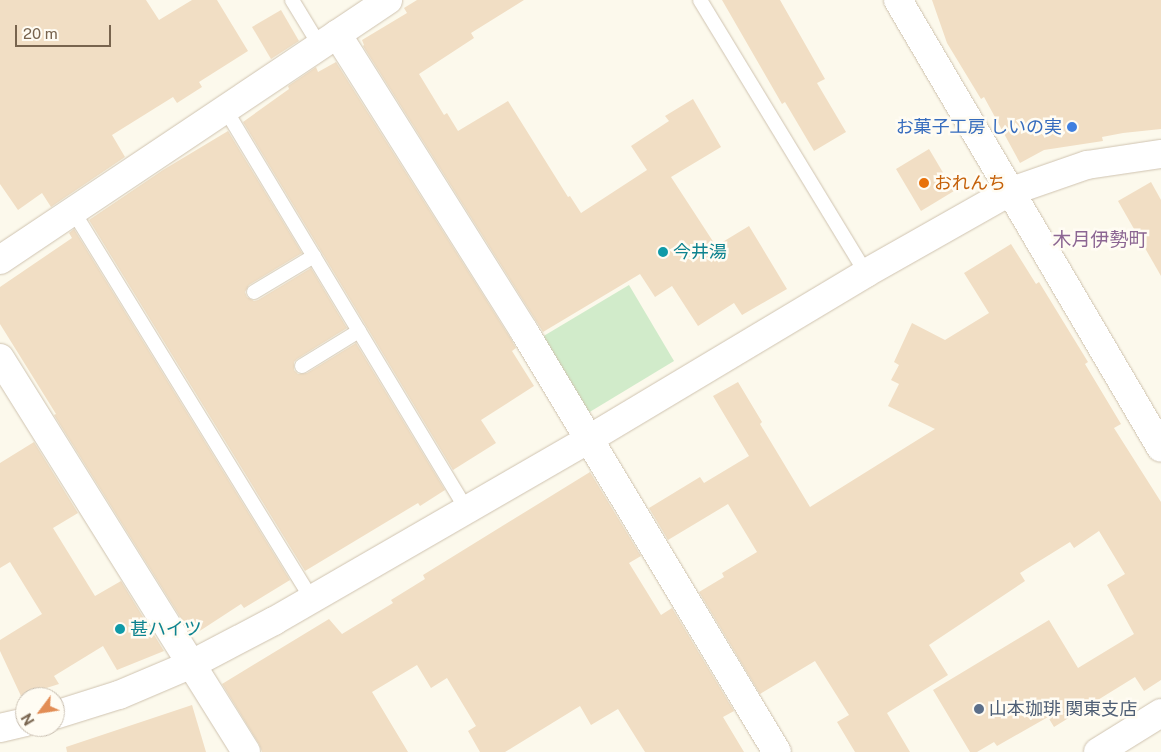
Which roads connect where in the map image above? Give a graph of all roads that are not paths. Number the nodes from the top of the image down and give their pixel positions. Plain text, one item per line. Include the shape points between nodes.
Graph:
1 (292, 0) edge
2 (388, 0) edge
3 (700, 0) edge
4 (898, 0) edge
5 (328, 40) junction
6 (225, 109) junction
7 (1161, 154) edge
8 (1009, 192) junction
9 (73, 211) junction
10 (314, 256) junction
11 (0, 260) edge
12 (866, 273) junction
13 (254, 292) dead end
14 (359, 331) junction
15 (0, 358) edge
16 (302, 366) dead end
17 (588, 438) junction
18 (1161, 448) edge
19 (466, 508) junction
20 (312, 599) junction
21 (192, 664) junction
22 (65, 711) edge
23 (1161, 713) edge
24 (15, 724) edge
25 (0, 728) edge
26 (246, 752) edge
27 (777, 752) edge
28 (1098, 752) edge

1 - 5 lane
2 - 5 street
3 - 12 lane
4 - 8 street
5 - 6 street
5 - 17 street via 524,331
6 - 9 street
6 - 10 lane
7 - 8 street via 1087,166
8 - 12 street
8 - 18 street
9 - 11 street
9 - 20 lane
10 - 13 lane
10 - 14 lane
12 - 17 street
14 - 16 lane
14 - 19 lane
15 - 21 street
17 - 19 street
17 - 27 street
19 - 20 street
20 - 21 street
21 - 22 street via 119,695
21 - 26 street
23 - 28 street
24 - 25 street

